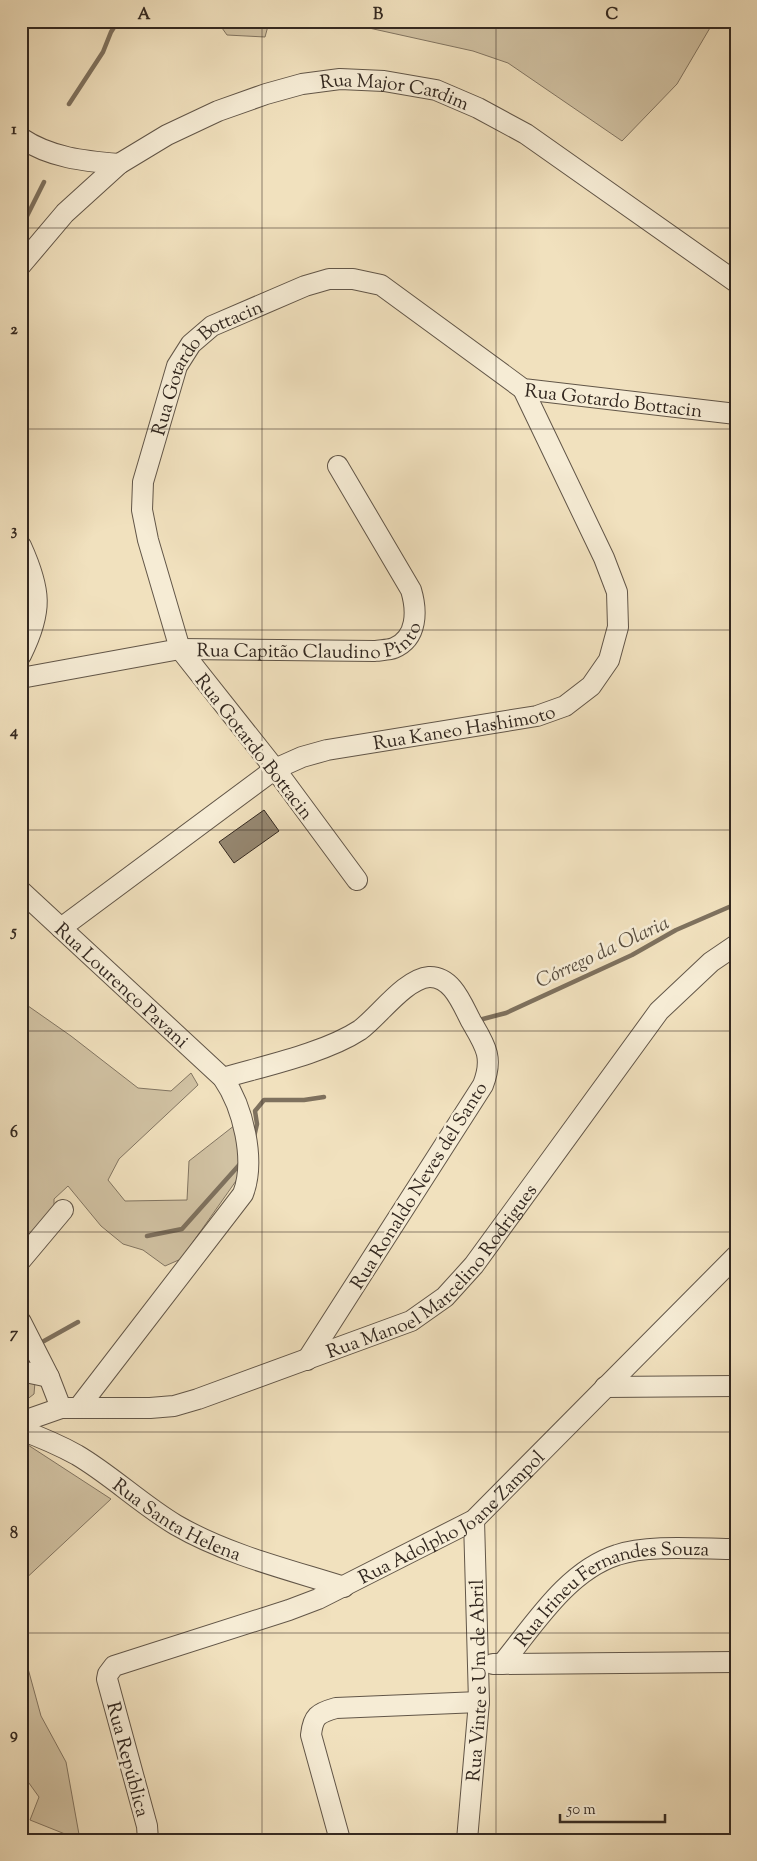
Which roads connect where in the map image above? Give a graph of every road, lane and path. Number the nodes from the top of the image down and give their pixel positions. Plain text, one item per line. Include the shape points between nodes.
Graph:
1 (21, 138) edge
2 (119, 164) junction
3 (21, 266) edge
4 (736, 282) edge
5 (523, 389) junction
6 (736, 414) edge
7 (338, 466) dead end
8 (21, 546) edge
9 (180, 649) junction
10 (21, 655) edge
11 (21, 678) edge
12 (275, 769) junction
13 (357, 880) dead end
14 (21, 891) edge
15 (61, 928) junction
16 (736, 945) edge
17 (223, 1078) junction
18 (63, 1210) dead end
19 (736, 1256) edge
20 (21, 1260) edge
21 (21, 1322) edge
22 (307, 1360) junction
23 (21, 1371) edge
24 (49, 1377) junction
25 (736, 1386) edge
26 (605, 1387) junction
27 (70, 1408) junction
28 (21, 1422) edge
29 (21, 1430) edge
30 (474, 1520) junction
31 (736, 1549) edge
32 (344, 1587) junction
33 (736, 1662) edge
34 (479, 1664) junction
35 (502, 1664) junction
36 (107, 1679) joint
37 (479, 1702) junction
38 (148, 1840) edge
39 (340, 1840) edge
40 (467, 1840) edge

1 - 2 street via 38,149 67,158
2 - 3 street, Rua Major Cardim via 65,214
2 - 4 street, Rua Major Cardim via 167,135 218,111 302,84 340,78 436,90 526,134
5 - 6 street, Rua Gotardo Bottacin
5 - 9 street, Rua Gotardo Bottacin via 381,285 353,278 329,279 305,286 212,326 191,344 177,366 143,482 142,510 148,540
5 - 12 street, Rua Kaneo Hashimoto via 604,558 616,592 618,627 609,660 591,686 565,706 537,716 327,750
7 - 9 street, Rua Capitão Claudino Pinto via 411,590 415,622 407,639 394,648 375,651
8 - 10 street via 34,574 38,594 37,613
9 - 11 street, Rua Capitão Claudino Pinto
9 - 12 street, Rua Gotardo Bottacin
12 - 13 street, Rua Gotardo Bottacin
12 - 15 street, Rua Kaneo Hashimoto
14 - 15 street, Rua Lourenço Pavani
15 - 17 street, Rua Lourenço Pavani
16 - 22 street, Rua Manoel Marcelino Rodrigues via 711,962 659,1011 474,1265 445,1297 411,1322
17 - 22 street, Rua Ronaldo Neves del Santo via 329,1045 360,1030 415,982 429,977 441,979 451,986 486,1046 489,1071 484,1085
17 - 27 street, Rua Lourenço Pavani via 243,1116 248,1172 244,1194
18 - 20 street
19 - 26 street, Rua Adolpho Joane Zampol
21 - 24 street
22 - 27 street, Rua Manoel Marcelino Rodrigues via 174,1406
23 - 24 street
24 - 27 street
25 - 26 street
26 - 30 street, Rua Adolpho Joane Zampol
27 - 28 street, Rua Manoel Marcelino Rodrigues
29 - 32 street, Rua Santa Helena via 78,1456 135,1499 211,1542
30 - 32 street, Rua Adolpho Joane Zampol
30 - 34 street, Rua Vinte e Um de Abril
31 - 35 street, Rua Irineu Fernandes Souza via 646,1550 618,1554 591,1567 559,1595
32 - 36 street, Rua Adolpho Joane Zampol via 289,1610 114,1666
33 - 35 street
34 - 35 street
34 - 37 street, Rua Vinte e Um de Abril
36 - 38 street, Rua República
37 - 39 street via 336,1708 318,1715 312,1723 312,1735
37 - 40 street, Rua Vinte e Um de Abril

